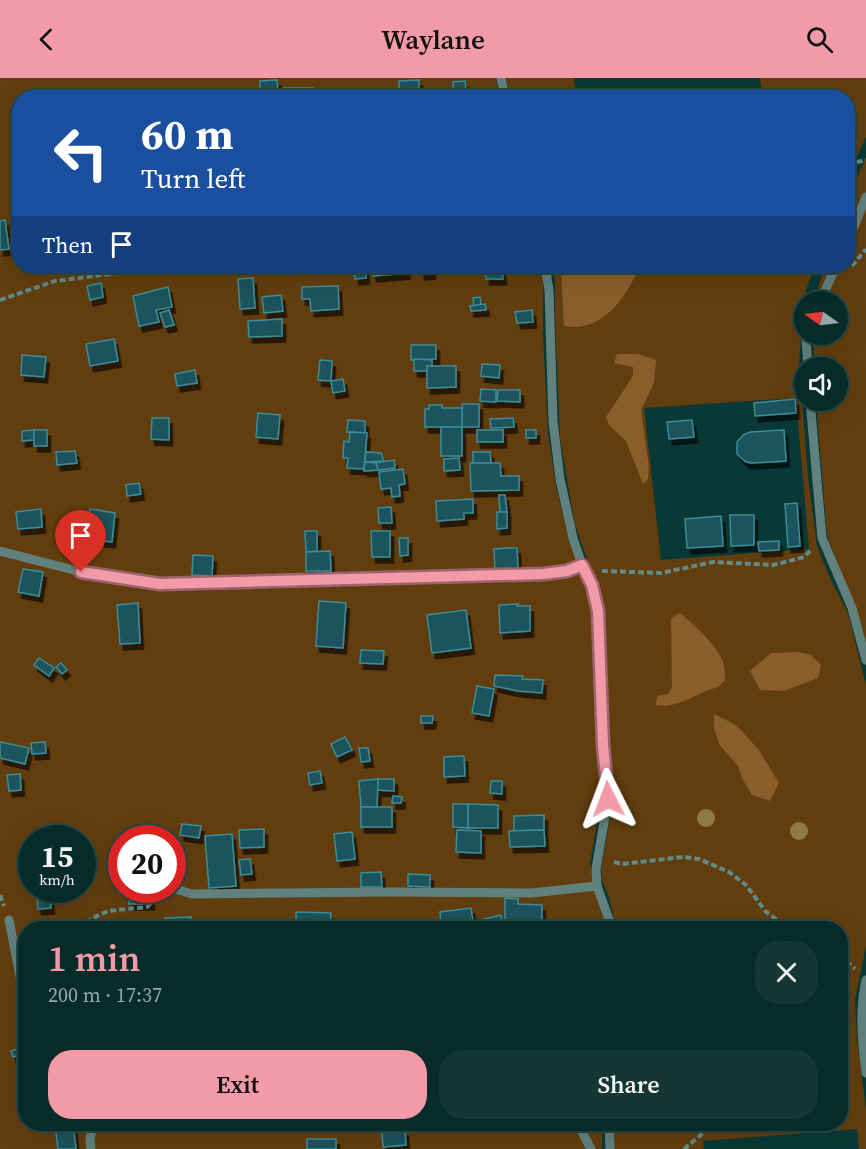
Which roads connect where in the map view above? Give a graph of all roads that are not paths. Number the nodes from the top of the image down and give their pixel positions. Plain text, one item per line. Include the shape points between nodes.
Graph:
1 (866, 197) edge
2 (855, 224) edge
3 (546, 273) edge
4 (833, 273) edge
5 (825, 291) edge
6 (811, 411) edge
7 (0, 551) edge
8 (582, 565) junction
9 (866, 660) edge
10 (597, 886) junction
11 (186, 892) edge
12 (9, 920) dead end
13 (610, 921) edge
14 (18, 966) edge
15 (866, 980) edge
16 (866, 1072) edge
17 (92, 1131) edge
18 (582, 1131) edge
19 (609, 1131) edge
20 (91, 1149) edge
21 (591, 1149) edge
22 (610, 1149) edge

1 - 2 lane
3 - 8 lane via 553,421 560,478
4 - 5 lane
6 - 9 lane via 822,538 852,608
7 - 8 lane via 98,576 160,584 543,574
8 - 10 lane via 598,611 608,799 598,853
10 - 11 lane via 532,893
10 - 13 lane
12 - 14 lane
15 - 16 lane via 862,1044
17 - 20 lane
18 - 21 lane
19 - 22 lane

